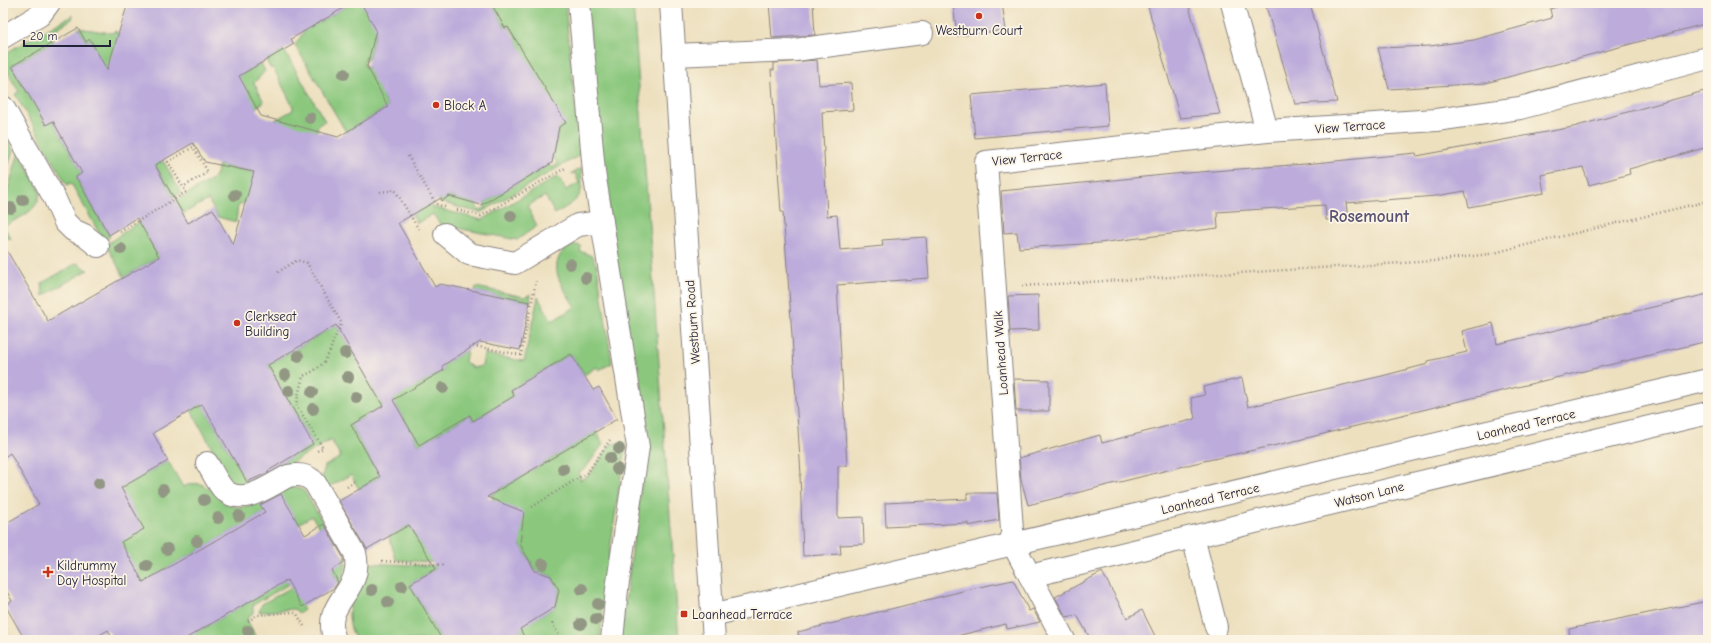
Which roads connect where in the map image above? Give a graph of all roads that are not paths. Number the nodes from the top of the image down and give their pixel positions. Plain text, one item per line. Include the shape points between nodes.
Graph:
1 (49, 3) edge
2 (579, 3) edge
3 (670, 3) edge
4 (1232, 3) edge
5 (922, 33) dead end
6 (3, 37) edge
7 (674, 55) junction
8 (1708, 58) edge
9 (3, 107) edge
10 (1267, 131) junction
11 (986, 162) joint
12 (602, 222) junction
13 (445, 234) road end
14 (98, 246) road end
15 (1708, 380) edge
16 (1708, 413) edge
17 (208, 463) dead end
18 (1193, 537) junction
19 (1013, 544) junction
20 (1030, 576) junction
21 (712, 615) junction
22 (1216, 627) dead end
23 (335, 640) edge
24 (612, 640) edge
25 (714, 640) edge
26 (1064, 640) edge

1 - 6 street via 40,15
2 - 12 street via 594,172
3 - 7 street, Westburn Road
4 - 10 street
5 - 7 street via 795,50
7 - 21 street, Westburn Road
8 - 10 street, View Terrace via 1520,108 1436,120
9 - 14 street via 54,197 65,222
10 - 11 street, View Terrace
11 - 19 street, Loanhead Walk
12 - 13 street via 578,225 515,263 469,254
12 - 24 street via 638,447
15 - 19 street, Loanhead Terrace
16 - 18 street, Watson Lane
17 - 23 street via 222,488 238,497 250,495 288,476 303,475 315,483 355,553 356,560 357,571 353,582 333,612 331,625
18 - 20 street, Watson Lane
18 - 22 street
19 - 20 street
19 - 21 street, Loanhead Terrace
20 - 26 street
21 - 25 street, Westburn Road

